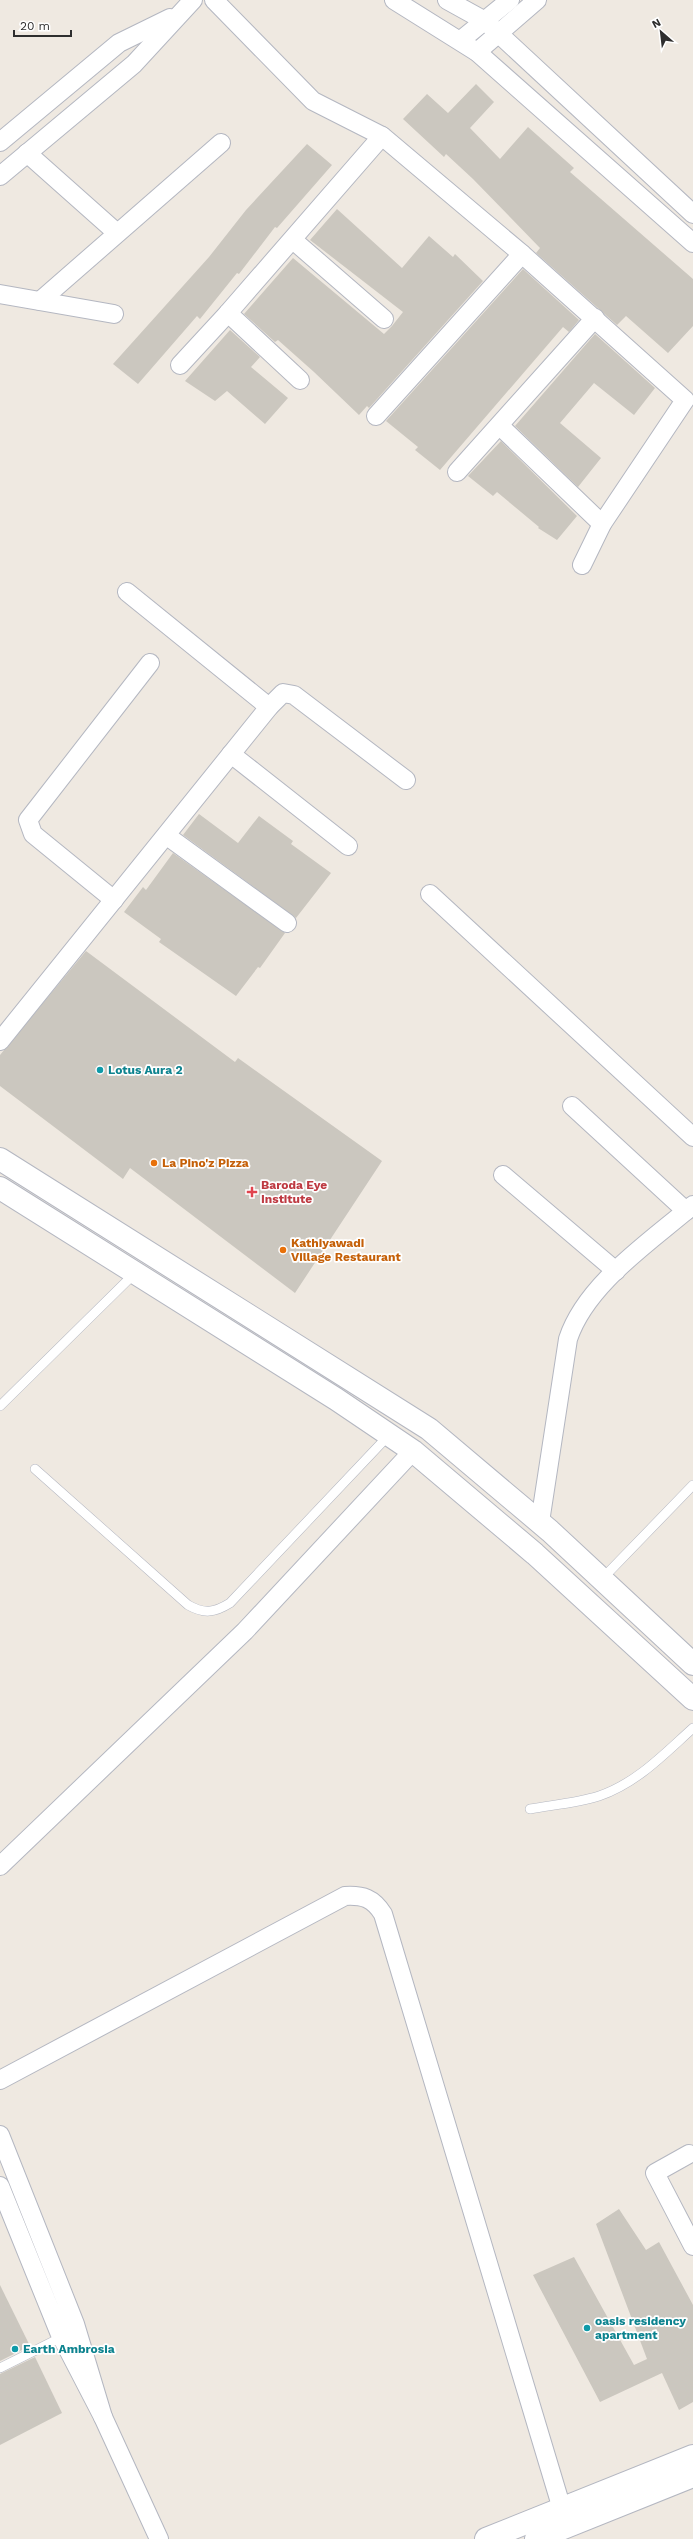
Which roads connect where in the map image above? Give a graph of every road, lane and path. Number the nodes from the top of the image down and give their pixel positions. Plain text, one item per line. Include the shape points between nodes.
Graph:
1 (193, 0) edge
2 (214, 0) edge
3 (394, 0) edge
4 (448, 0) edge
5 (510, 0) edge
6 (537, 0) edge
7 (178, 14) junction
8 (491, 27) junction
9 (461, 40) junction
10 (477, 52) junction
11 (382, 136) junction
12 (0, 142) edge
13 (221, 143) dead end
14 (27, 153) junction
15 (0, 176) edge
16 (693, 214) edge
17 (117, 233) junction
18 (293, 240) junction
19 (693, 243) edge
20 (522, 254) junction
21 (0, 294) edge
22 (40, 301) junction
23 (228, 313) junction
24 (114, 314) dead end
25 (595, 318) junction
26 (384, 319) dead end
27 (180, 365) dead end
28 (300, 380) dead end
29 (689, 395) edge
30 (376, 416) dead end
31 (500, 426) junction
32 (457, 472) dead end
33 (602, 524) junction
34 (582, 565) dead end
35 (126, 592) dead end
36 (150, 664) dead end
37 (269, 707) junction
38 (231, 754) junction
39 (406, 780) dead end
40 (167, 836) junction
41 (348, 846) dead end
42 (430, 894) dead end
43 (114, 900) junction
44 (286, 923) dead end
45 (0, 1041) edge
46 (572, 1106) dead end
47 (693, 1137) edge
48 (0, 1159) edge
49 (503, 1175) dead end
50 (0, 1188) edge
51 (689, 1208) edge
52 (616, 1271) junction
53 (135, 1273) junction
54 (0, 1406) edge
55 (389, 1435) junction
56 (413, 1451) junction
57 (35, 1469) dead end
58 (693, 1485) edge
59 (540, 1522) junction
60 (602, 1579) junction
61 (693, 1664) edge
62 (693, 1699) edge
63 (693, 1728) edge
64 (530, 1809) dead end
65 (0, 1866) edge
66 (0, 2080) edge
67 (0, 2134) edge
68 (689, 2154) dead end
69 (0, 2186) edge
70 (693, 2246) edge
71 (62, 2337) junction
72 (0, 2368) edge
73 (103, 2417) junction
74 (693, 2456) edge
75 (693, 2476) edge
76 (562, 2509) junction
77 (159, 2539) edge
78 (486, 2539) edge
79 (536, 2539) edge

1 - 7 street
2 - 11 street via 313,101
3 - 9 street
4 - 8 street
5 - 8 street
6 - 8 street
7 - 12 street via 119,43
7 - 14 street via 134,64
8 - 9 street
8 - 10 street
8 - 16 street
9 - 10 street
10 - 19 street
11 - 18 street
11 - 20 street
13 - 17 street
14 - 15 street
14 - 17 street
17 - 22 street
18 - 23 street
18 - 26 street
20 - 25 street
20 - 30 street
21 - 22 street
22 - 24 street
23 - 27 street
23 - 28 street
25 - 29 street
25 - 31 street
29 - 33 street
31 - 32 street
31 - 33 street
33 - 34 street
35 - 37 street
36 - 43 street via 28,820 33,834
37 - 38 street
37 - 39 street via 283,693 294,695
38 - 40 street
38 - 41 street
40 - 43 street
40 - 44 street
42 - 47 street
43 - 45 street
46 - 51 street
48 - 59 main road via 429,1429
49 - 52 street
50 - 53 main road
51 - 52 street
52 - 59 street via 597,1287 584,1304 568,1339
53 - 54 lane
53 - 55 main road
55 - 56 main road
55 - 57 lane via 230,1603 209,1612 199,1611 188,1605
56 - 62 main road via 535,1554
56 - 65 street via 245,1631
58 - 60 lane
59 - 60 main road
60 - 61 main road
63 - 64 lane via 648,1769 615,1789 598,1796
66 - 76 street via 345,1896 358,1895 370,1898 383,1914
67 - 73 street via 75,2324
68 - 70 street via 655,2173
69 - 71 street
71 - 72 lane
71 - 73 street
73 - 77 street
74 - 76 main road
75 - 79 main road
76 - 78 main road

